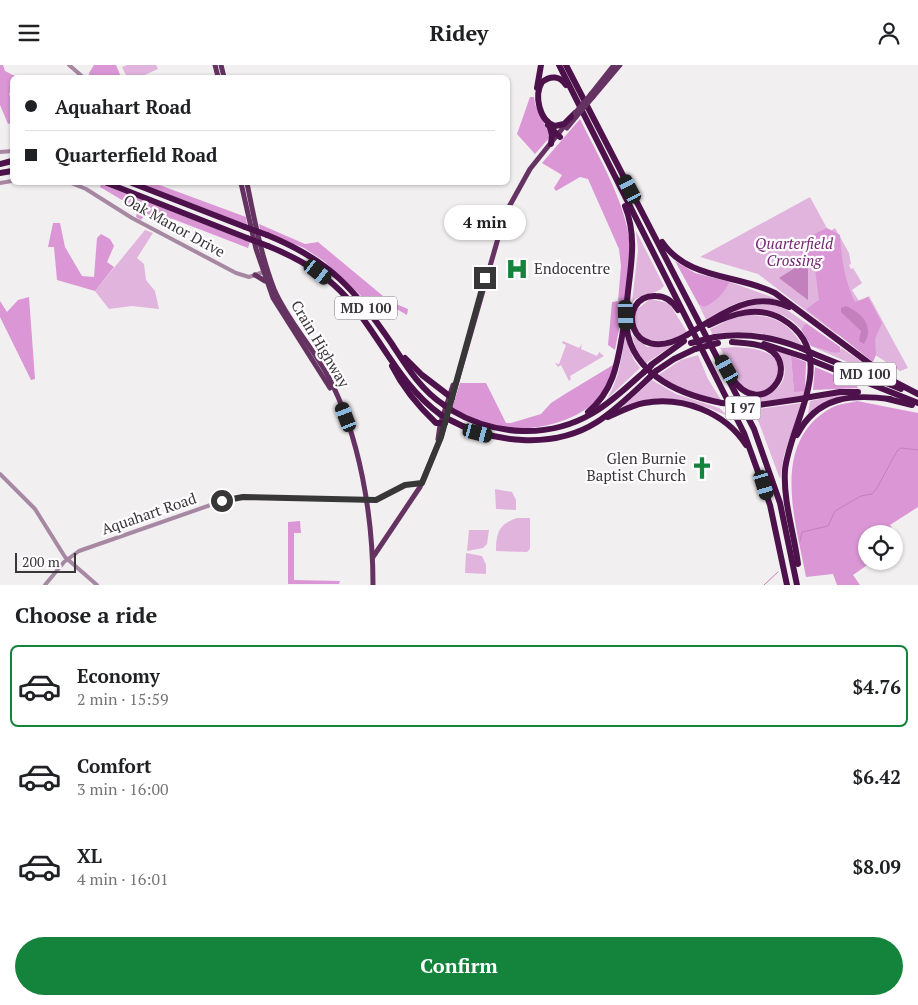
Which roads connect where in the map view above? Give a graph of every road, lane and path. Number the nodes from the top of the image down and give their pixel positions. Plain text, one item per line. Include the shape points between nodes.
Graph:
1 (69, 65) edge
2 (541, 65) edge
3 (559, 65) edge
4 (568, 65) edge
5 (614, 65) edge
6 (621, 65) edge
7 (81, 75) edge
8 (592, 95) junction
9 (575, 115) junction
10 (591, 120) junction
11 (550, 126) junction
12 (557, 137) junction
13 (618, 165) junction
14 (617, 180) junction
15 (77, 185) edge
16 (112, 185) edge
17 (137, 185) edge
18 (242, 185) edge
19 (247, 185) edge
20 (266, 271) junction
21 (255, 275) junction
22 (267, 283) junction
23 (628, 304) junction
24 (693, 309) junction
25 (375, 319) junction
26 (708, 324) junction
27 (820, 327) junction
28 (375, 337) junction
29 (717, 340) junction
30 (691, 341) junction
31 (732, 342) junction
32 (710, 365) junction
33 (653, 367) junction
34 (918, 395) edge
35 (450, 397) junction
36 (890, 399) junction
37 (339, 400) junction
38 (918, 405) edge
39 (444, 422) junction
40 (596, 423) junction
41 (525, 432) junction
42 (786, 461) junction
43 (0, 474) edge
44 (422, 483) junction
45 (764, 485) junction
46 (365, 500) junction
47 (388, 533) junction
48 (371, 542) junction
49 (372, 557) junction
50 (66, 559) junction
51 (45, 585) edge
52 (97, 585) edge
53 (372, 585) edge
54 (787, 585) edge
55 (798, 585) edge

1 - 7 street
2 - 11 highway via 536,100 541,116
3 - 10 highway, I 97
4 - 10 highway
5 - 8 main road
6 - 8 main road
8 - 9 main road, bridge
9 - 11 highway via 562,125
9 - 12 main road
10 - 11 highway via 563,81 550,77 540,85 538,95
10 - 13 highway, I 97
10 - 14 highway, I 97
11 - 12 highway
11 - 12 highway
12 - 35 main road via 530,169 505,215
13 - 24 highway, I 97
13 - 27 highway via 660,239 677,259 702,272 769,290
14 - 23 highway via 634,242
14 - 32 highway, I 97
15 - 21 street, Oak Manor Drive via 236,273
16 - 28 highway, MD 100, bridge via 296,258 347,298
17 - 25 highway, MD 100, bridge via 299,249 324,265 354,292
18 - 20 main road, Crain Highway
19 - 20 main road, Crain Highway
20 - 21 street
20 - 22 main road, Crain Highway
20 - 37 main road, Crain Highway
21 - 22 main road
22 - 37 main road, Crain Highway via 283,315
23 - 36 highway, bridge via 626,327 636,356 662,382 682,392 722,403 751,406 848,392
23 - 41 highway via 616,372 603,398 574,420
24 - 31 highway via 740,388 756,395 770,391 781,375 781,366 775,355 758,345
24 - 55 highway, I 97 via 765,457 788,533
25 - 35 highway via 412,365
25 - 41 highway, MD 100, bridge via 419,382 444,405 471,421 492,428
26 - 27 highway via 741,304 763,301 789,307
26 - 30 highway, bridge
26 - 42 highway via 740,314 765,313 788,323 803,341 810,364 810,381
27 - 34 highway via 889,378
28 - 39 highway, MD 100, bridge via 411,388 441,415
28 - 39 highway via 410,395 436,423
29 - 30 highway, MD 100, bridge
29 - 31 highway, MD 100
29 - 34 highway, MD 100, bridge via 742,335 760,336 801,348
30 - 32 highway via 646,343 632,328 634,310 639,302 648,297 668,299 680,312
30 - 33 highway
30 - 33 highway, MD 100 via 674,359
31 - 38 highway, MD 100, bridge via 770,345
32 - 45 highway, I 97 via 744,433
33 - 40 highway, MD 100, bridge via 650,377
33 - 41 highway, MD 100, bridge via 584,418 557,428
35 - 39 main road
36 - 38 highway
36 - 42 highway via 852,396 826,405 804,424
37 - 46 main road via 353,439
39 - 40 highway, MD 100 via 483,434 526,440 559,437
39 - 44 main road
40 - 45 highway via 633,406 651,402 702,409 737,432
42 - 55 highway via 786,492
43 - 50 street via 35,509
44 - 46 street, Aquahart Road via 405,485 380,500
44 - 47 main road
45 - 54 highway, I 97
46 - 48 main road
46 - 50 street, Aquahart Road via 228,499 79,551
47 - 48 main road via 380,541
47 - 49 main road
48 - 49 main road
49 - 53 main road
50 - 51 street, Aquahart Road
50 - 52 street

